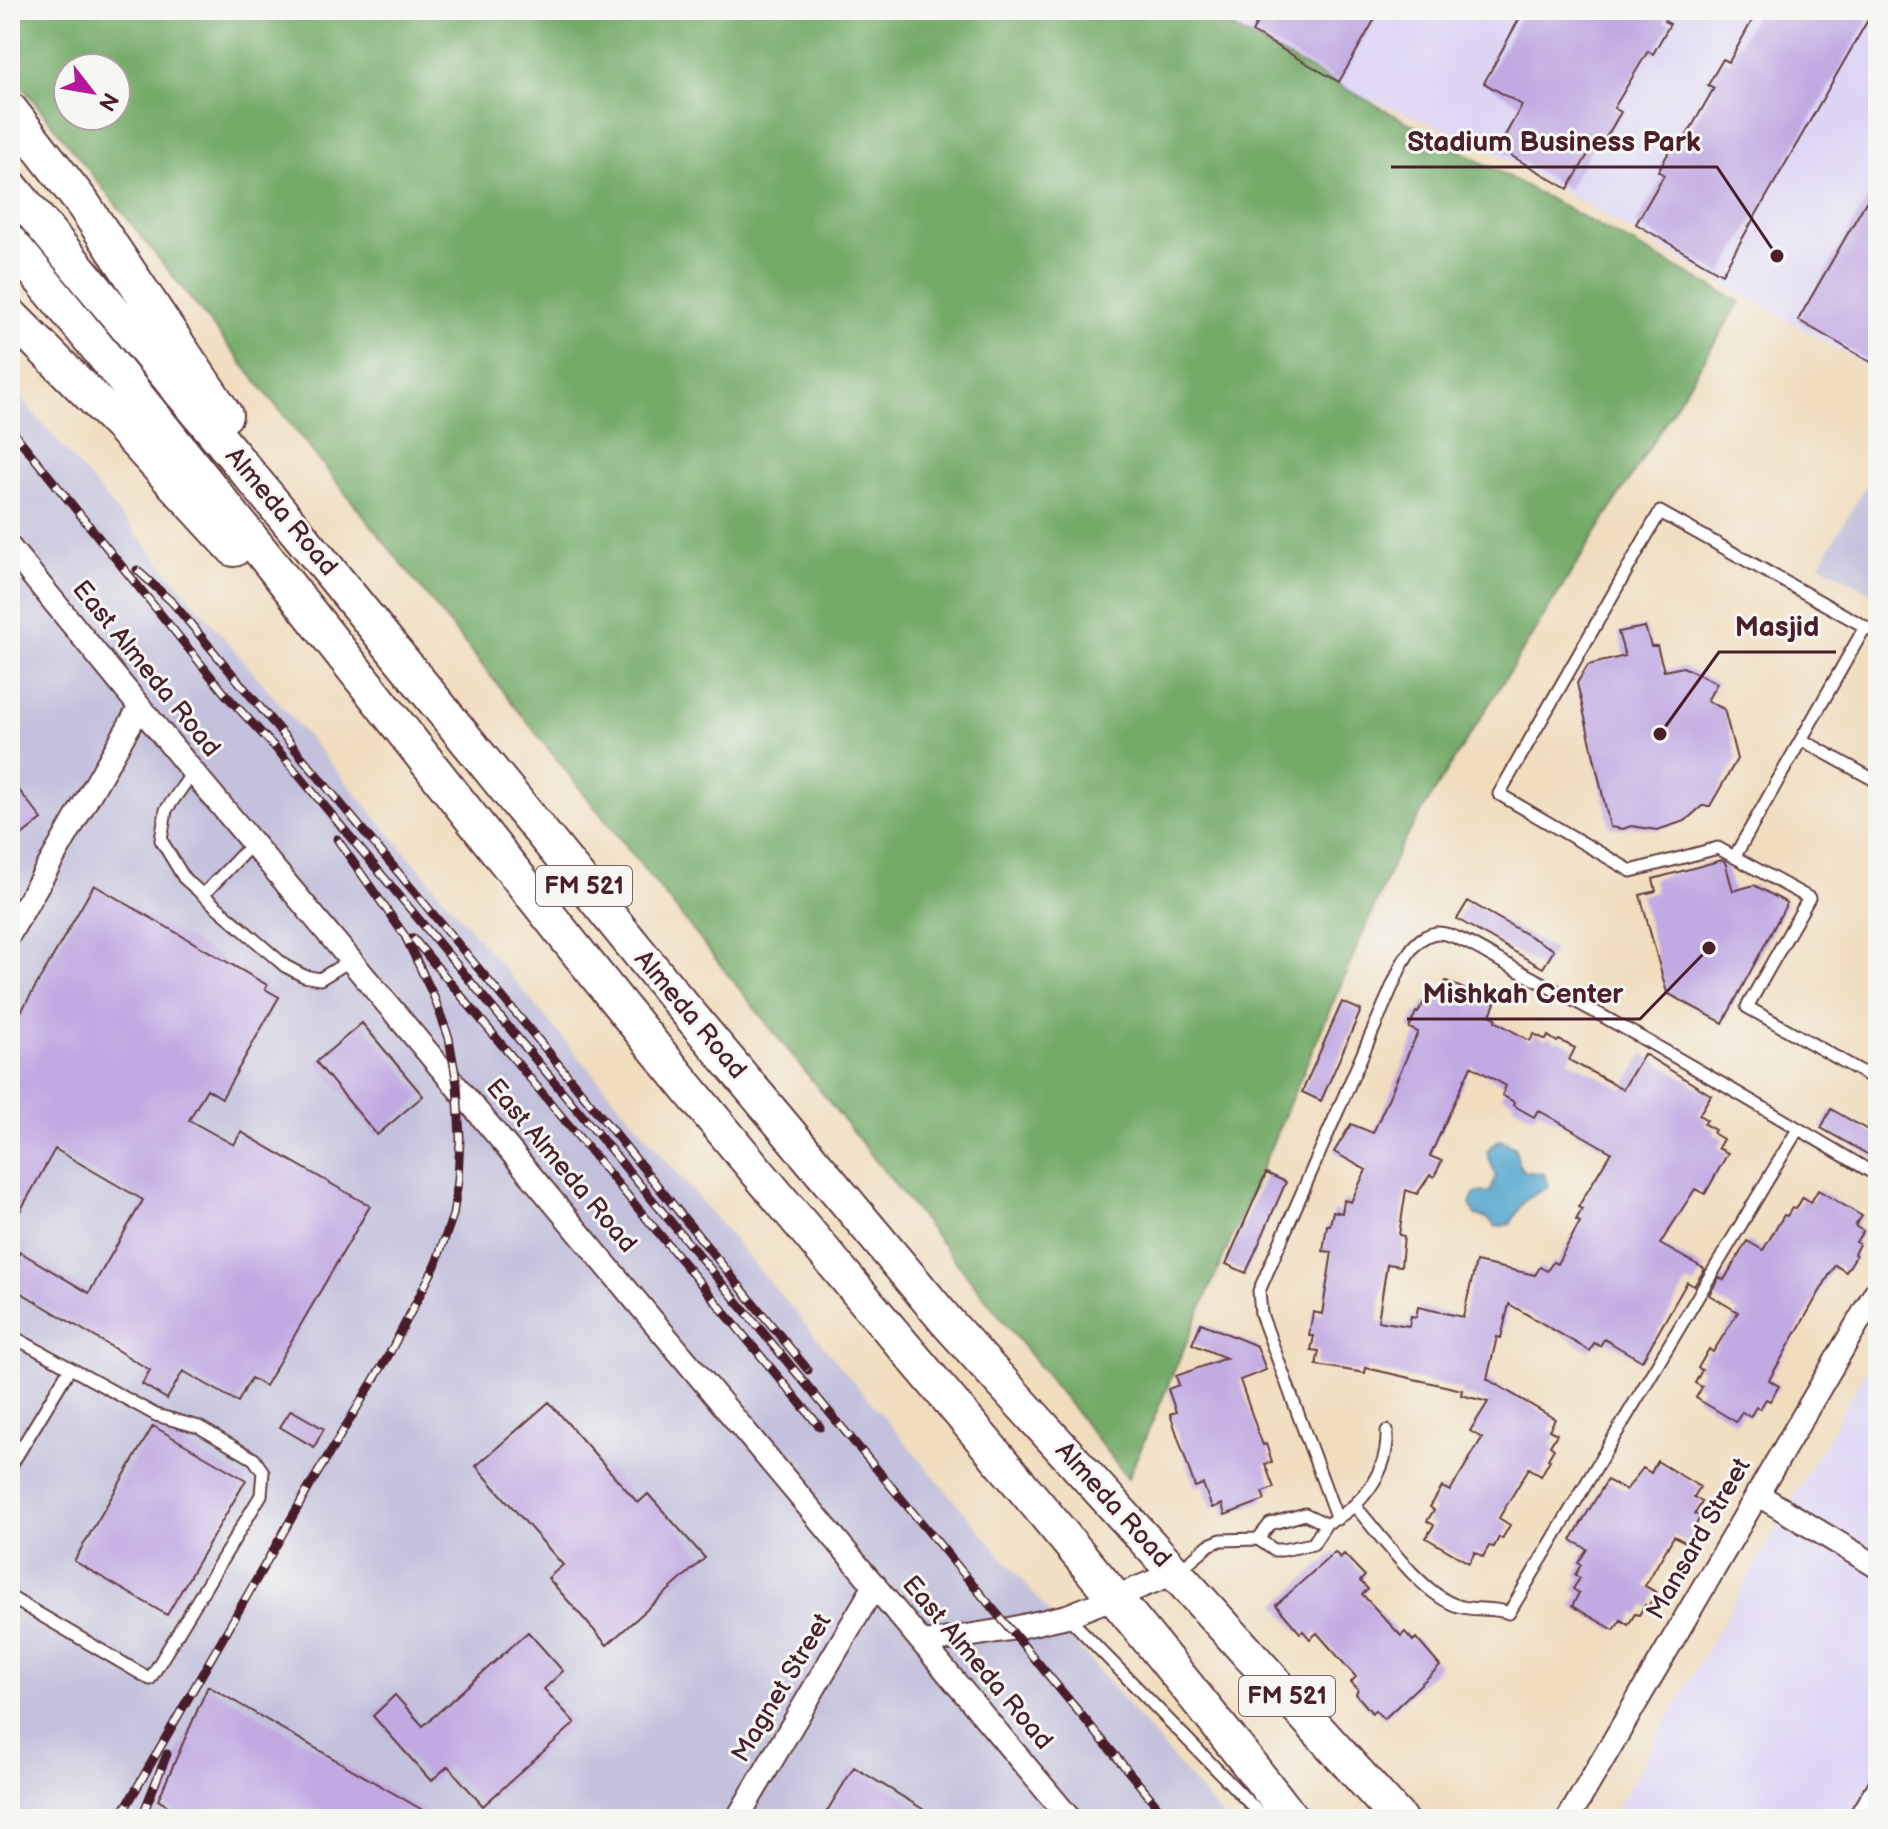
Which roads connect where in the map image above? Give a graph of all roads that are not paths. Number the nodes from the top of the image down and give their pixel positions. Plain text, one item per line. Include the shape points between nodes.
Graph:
1 (10, 110) edge
2 (10, 186) edge
3 (10, 242) edge
4 (10, 315) edge
5 (10, 548) edge
6 (327, 568) junction
7 (1865, 627) junction
8 (1878, 634) edge
9 (349, 663) junction
10 (140, 707) junction
11 (1802, 740) junction
12 (193, 772) junction
13 (1878, 782) edge
14 (253, 843) junction
15 (1735, 856) junction
16 (203, 895) junction
17 (10, 933) edge
18 (351, 960) junction
19 (1878, 1081) edge
20 (1798, 1129) junction
21 (1878, 1176) edge
22 (1878, 1288) edge
23 (10, 1335) edge
24 (70, 1368) junction
25 (1387, 1431) dead end
26 (10, 1467) edge
27 (1757, 1494) junction
28 (1354, 1505) junction
29 (1331, 1522) junction
30 (1258, 1539) junction
31 (1878, 1567) edge
32 (1175, 1573) junction
33 (875, 1585) junction
34 (10, 1597) edge
35 (1115, 1597) junction
36 (1067, 1616) junction
37 (924, 1643) junction
38 (1878, 1787) edge
39 (737, 1819) edge
40 (1070, 1819) edge
41 (1265, 1819) edge
42 (1292, 1819) edge
43 (1399, 1819) edge
44 (1568, 1819) edge
45 (1859, 1819) edge

1 - 6 main road via 83,204
2 - 6 main road, Almeda Road / FM 521
3 - 9 main road, Almeda Road / FM 521
4 - 9 main road
5 - 10 street, East Almeda Road
6 - 32 main road, Almeda Road / FM 521 via 948,1323
7 - 8 lane
7 - 11 lane
7 - 15 lane via 1660,512 1499,794 1631,871 1718,848
9 - 35 main road, Almeda Road / FM 521 via 643,1034
10 - 12 street, East Almeda Road
10 - 17 street
11 - 13 lane
11 - 15 lane
12 - 14 street, East Almeda Road
12 - 16 lane via 166,810 161,840 184,878
14 - 16 lane
14 - 18 street, East Almeda Road
15 - 19 lane via 1809,898 1747,1007
16 - 18 lane via 285,966 304,976 320,979
18 - 33 street, East Almeda Road
20 - 21 lane
20 - 28 lane via 1509,1613 1462,1607 1436,1595
20 - 29 lane via 1453,937 1435,933 1420,940 1402,964 1259,1291 1261,1314
22 - 27 street, Mansard Street
23 - 24 lane
24 - 26 lane
24 - 34 lane via 156,1415 199,1427 254,1459 263,1472 261,1495 150,1679
25 - 28 lane via 1381,1471
27 - 31 street
27 - 44 street, Mansard Street
28 - 29 lane
29 - 30 lane via 1305,1514 1270,1524
29 - 30 lane via 1313,1544 1298,1548 1274,1550
30 - 32 lane via 1215,1542
32 - 35 street
32 - 43 main road, Almeda Road / FM 521
33 - 37 street, East Almeda Road
33 - 39 street, Magnet Street
35 - 36 street
35 - 42 main road, Almeda Road / FM 521
36 - 37 street
36 - 41 lane
37 - 40 street, East Almeda Road
38 - 45 street

